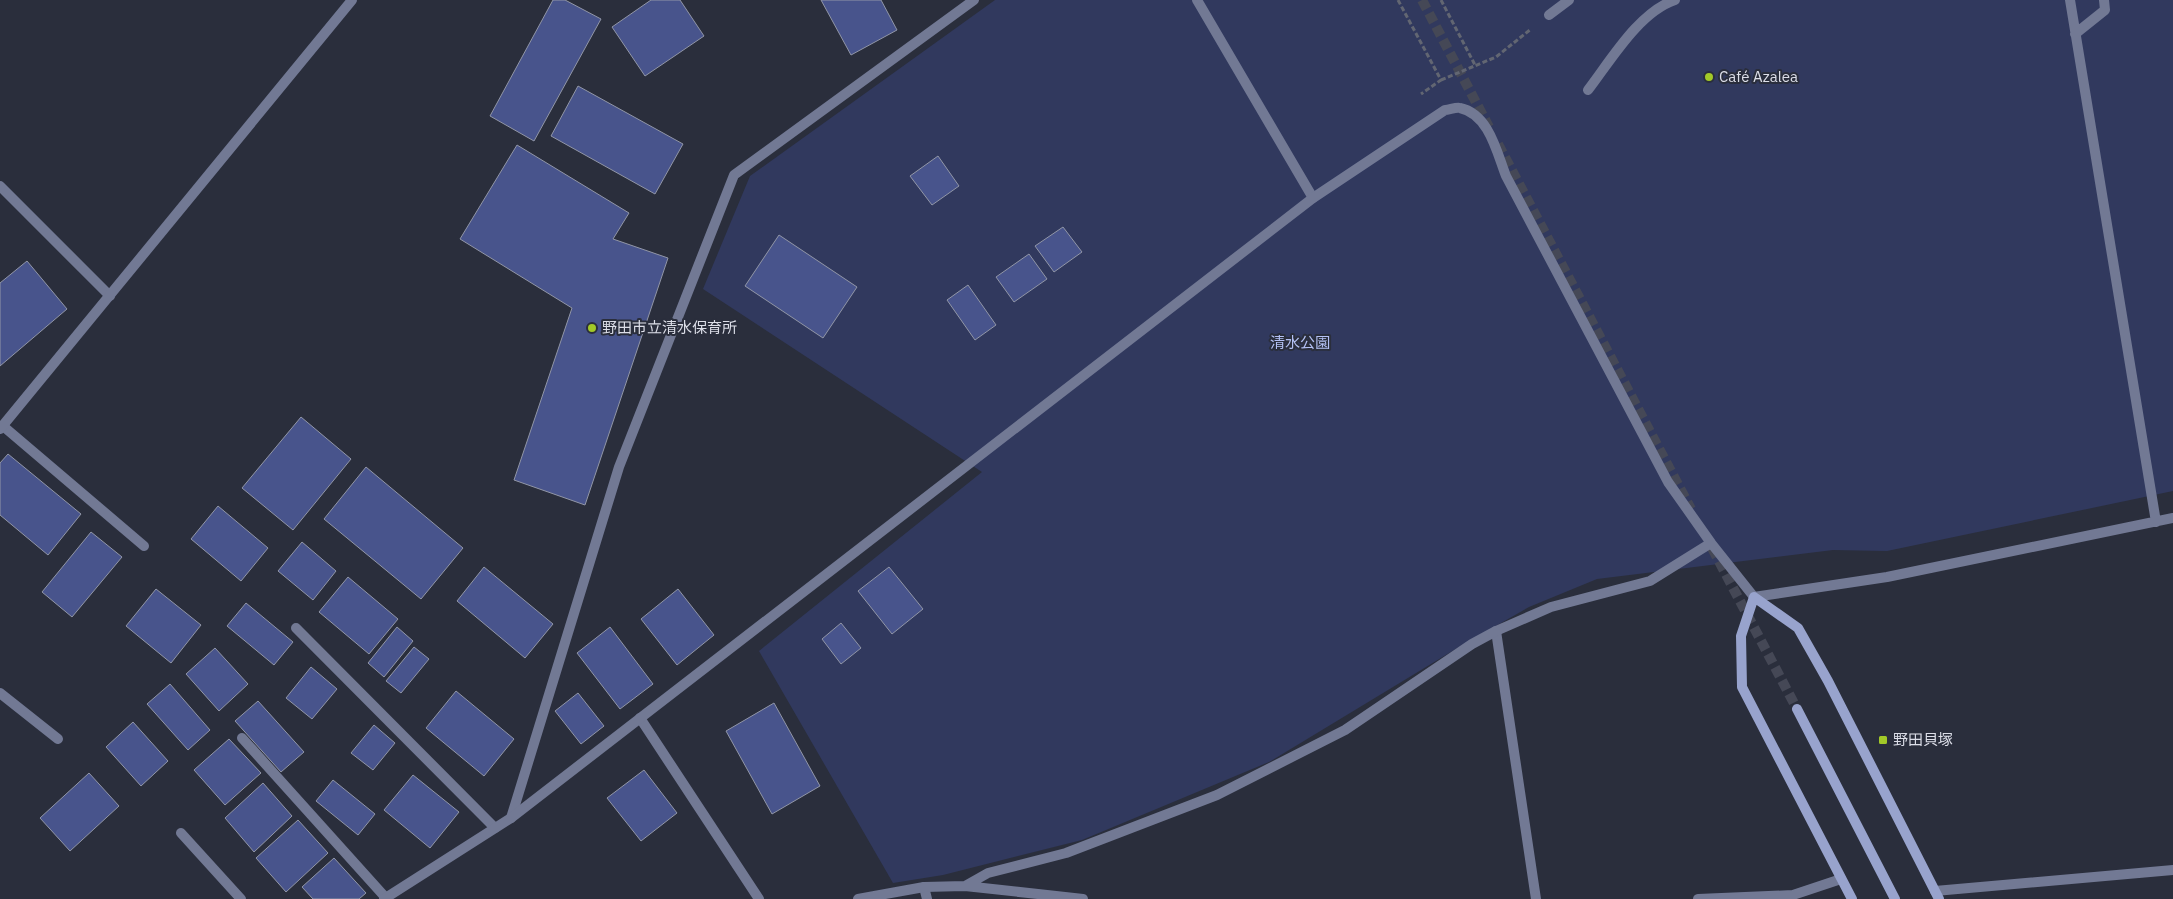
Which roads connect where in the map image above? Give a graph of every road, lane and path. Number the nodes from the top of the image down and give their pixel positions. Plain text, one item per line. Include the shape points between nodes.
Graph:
1 (352, 0) edge
2 (974, 0) edge
3 (1197, 0) edge
4 (1398, 0) edge
5 (1441, 0) edge
6 (1569, 0) edge
7 (1675, 0) edge
8 (2070, 0) edge
9 (2104, 0) edge
10 (1549, 15) joint
11 (2076, 34) junction
12 (1475, 65) junction
13 (1440, 80) junction
14 (1588, 90) dead end
15 (1418, 97) dead end
16 (0, 186) edge
17 (1313, 198) junction
18 (110, 296) junction
19 (1, 427) edge
20 (2173, 518) edge
21 (2156, 522) junction
22 (1712, 543) junction
23 (144, 546) dead end
24 (1754, 597) junction
25 (296, 628) dead end
26 (1496, 631) junction
27 (0, 693) edge
28 (1797, 709) tunnel mouth
29 (640, 718) junction
30 (58, 738) dead end
31 (242, 738) dead end
32 (511, 818) junction
33 (495, 828) junction
34 (182, 833) dead end
35 (2173, 870) edge
36 (1841, 880) junction
37 (966, 886) junction
38 (924, 887) junction
39 (1937, 895) edge
40 (385, 898) edge
41 (241, 899) edge
42 (759, 899) edge
43 (858, 899) edge
44 (927, 899) edge
45 (1083, 899) edge
46 (1536, 899) edge
47 (1698, 899) edge
48 (1852, 899) edge
49 (1895, 899) edge

1 - 18 street
2 - 32 street via 734,175 619,467
3 - 17 street
4 - 13 path
5 - 12 path
6 - 10 street
7 - 14 street via 1647,16
8 - 11 street
9 - 11 street via 2105,10
10 - 12 path via 1496,57
11 - 21 street
12 - 13 path
13 - 15 path
16 - 18 street
17 - 22 street via 1445,110 1460,108 1479,118 1506,176 1668,482
17 - 29 street
18 - 19 street
19 - 23 street
20 - 21 street
21 - 24 street via 1887,577
22 - 24 street
22 - 26 street via 1650,581 1551,607
24 - 36 street via 1741,636 1742,687
24 - 39 street via 1798,628 1828,680
25 - 33 street
26 - 37 street via 1345,730 1217,795 1066,853 988,873
26 - 46 street
27 - 30 street
28 - 49 street
29 - 32 street
29 - 42 street
31 - 40 street
32 - 33 street
33 - 40 street
34 - 41 street
35 - 39 street
36 - 47 street via 1793,895
36 - 48 street
37 - 38 street
37 - 45 street
38 - 43 street
38 - 44 street

